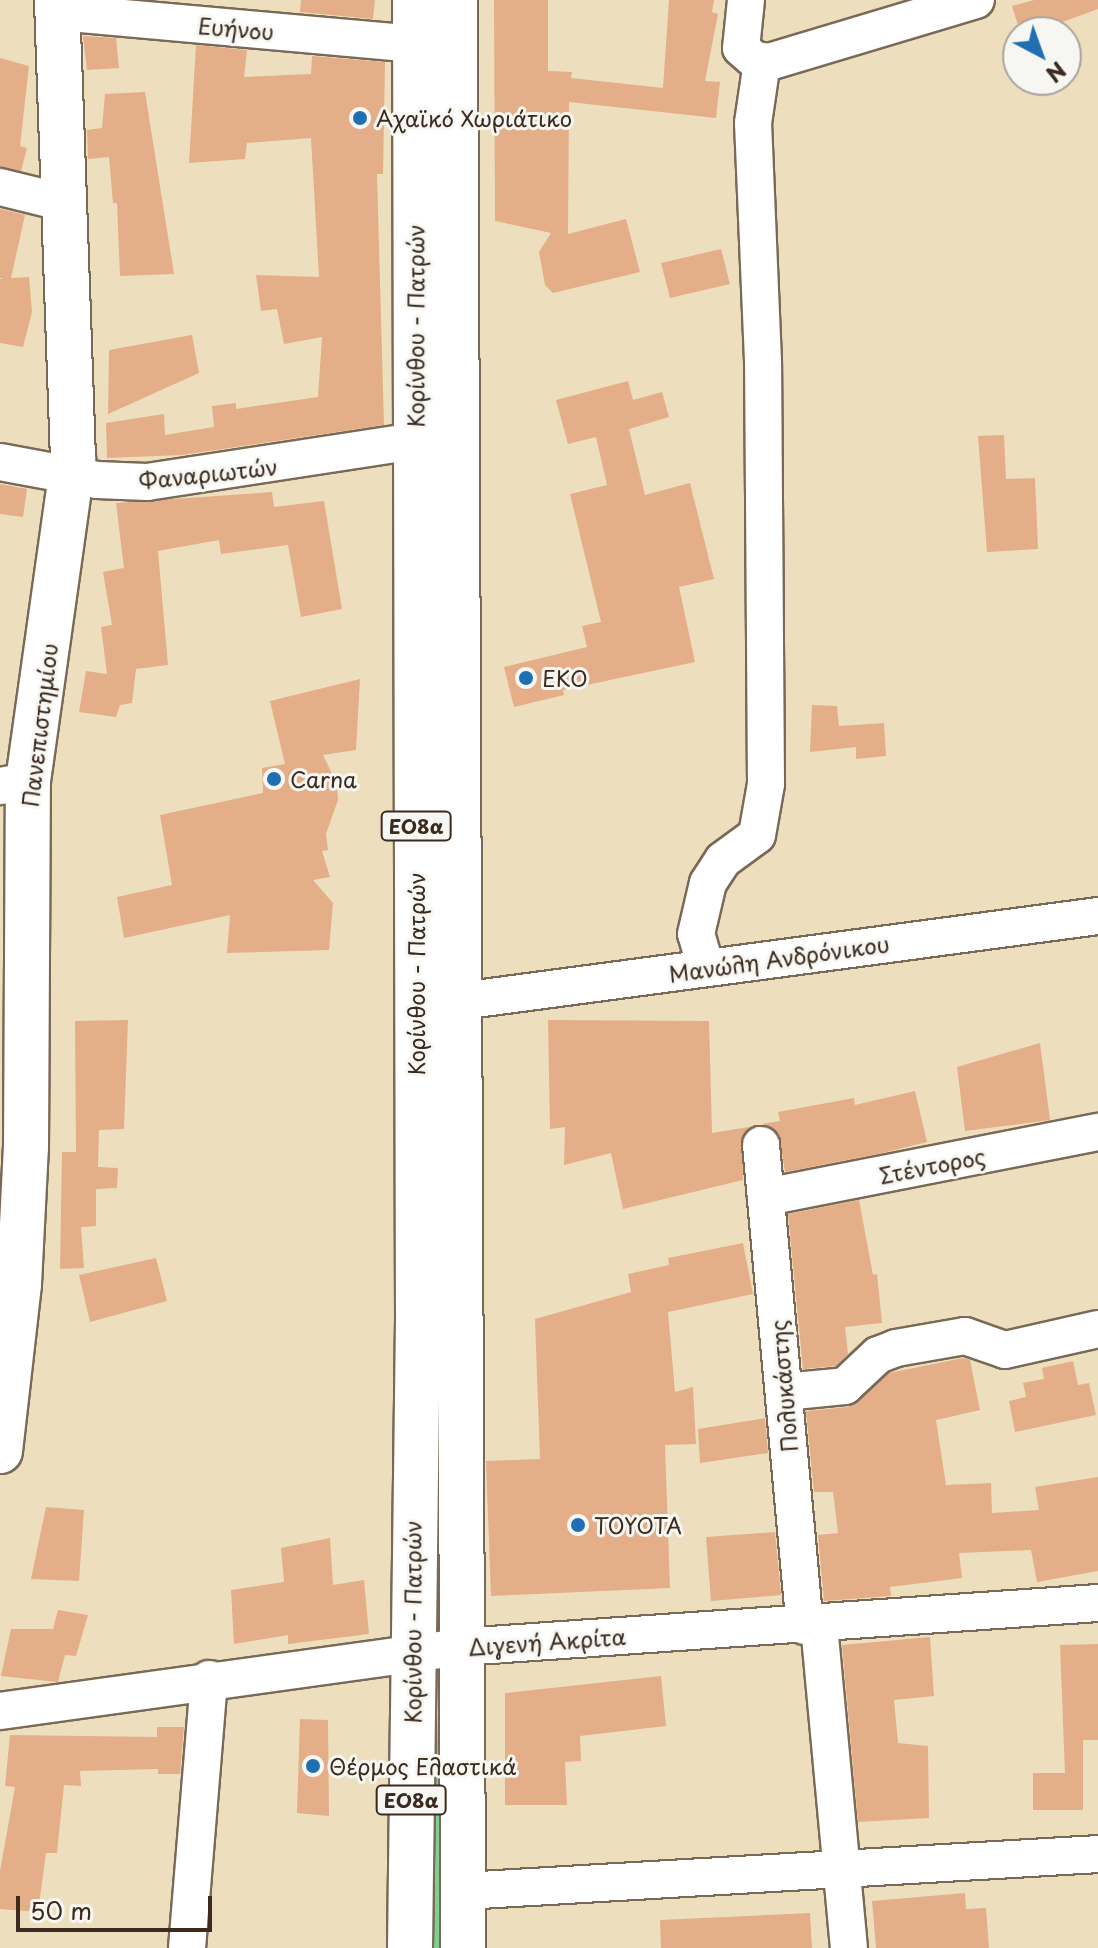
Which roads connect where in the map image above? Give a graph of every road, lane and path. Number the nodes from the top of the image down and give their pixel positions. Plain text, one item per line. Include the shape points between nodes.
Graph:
1 (415, 0) edge
2 (455, 0) edge
3 (746, 0) edge
4 (976, 0) edge
5 (57, 6) edge
6 (415, 44) junction
7 (754, 58) junction
8 (0, 187) edge
9 (65, 203) junction
10 (415, 441) junction
11 (0, 462) edge
12 (72, 476) junction
13 (14, 784) edge
14 (1098, 916) edge
15 (15, 960) edge
16 (706, 968) junction
17 (461, 1001) junction
18 (1098, 1132) edge
19 (761, 1145) dead end
20 (13, 1149) edge
21 (766, 1197) junction
22 (7, 1327) edge
23 (1098, 1329) edge
24 (784, 1392) junction
25 (0, 1451) edge
26 (1098, 1603) edge
27 (812, 1626) junction
28 (461, 1647) junction
29 (411, 1652) junction
30 (209, 1679) junction
31 (0, 1711) edge
32 (1098, 1854) edge
33 (841, 1870) junction
34 (463, 1891) junction
35 (187, 1948) edge
36 (410, 1948) edge
37 (463, 1948) edge
38 (849, 1948) edge

1 - 6 main road, Κορίνθου - Πατρών / ΕΟ8α
2 - 17 main road, Κορίνθου - Πατρών / ΕΟ8α
3 - 7 street via 739,39
4 - 7 street via 795,58
5 - 6 street, Ευήνου
5 - 9 main road, Πανεπιστημίου
6 - 10 main road, Κορίνθου - Πατρών / ΕΟ8α
7 - 16 street via 766,784 757,835 723,860 708,883 696,934
8 - 9 street
9 - 12 main road, Πανεπιστημίου
10 - 12 street, Φαναριωτών via 182,479 117,482
10 - 29 main road, Κορίνθου - Πατρών / ΕΟ8α via 418,1316
11 - 12 street, Φαναριωτών
12 - 13 main road, Πανεπιστημίου
13 - 15 main road, Πανεπιστημίου
14 - 16 street, Μανώλη Ανδρόνικου
15 - 20 main road, Πανεπιστημίου
16 - 17 street, Μανώλη Ανδρόνικου
17 - 28 main road, Κορίνθου - Πατρών / ΕΟ8α
18 - 21 street, Στέντορος
19 - 21 street, Πολυκάστης
20 - 22 main road, Πανεπιστημίου
21 - 24 street, Πολυκάστης
22 - 25 main road, Πανεπιστημίου
23 - 24 street via 1012,1349 965,1336 896,1348 878,1355 845,1386
24 - 27 street, Πολυκάστης
26 - 27 street, Διγενή Ακρίτα
27 - 28 street, Διγενή Ακρίτα
27 - 33 street, Πολυκάστης
28 - 29 street, Διγενή Ακρίτα
28 - 34 main road, Κορίνθου - Πατρών / ΕΟ8α
29 - 30 street, Διγενή Ακρίτα
29 - 36 main road, Κορίνθου - Πατρών / ΕΟ8α
30 - 31 street, Διγενή Ακρίτα
30 - 35 street
32 - 33 street
33 - 34 street
33 - 38 street, Πολυκάστης
34 - 37 main road, Κορίνθου - Πατρών / ΕΟ8α

